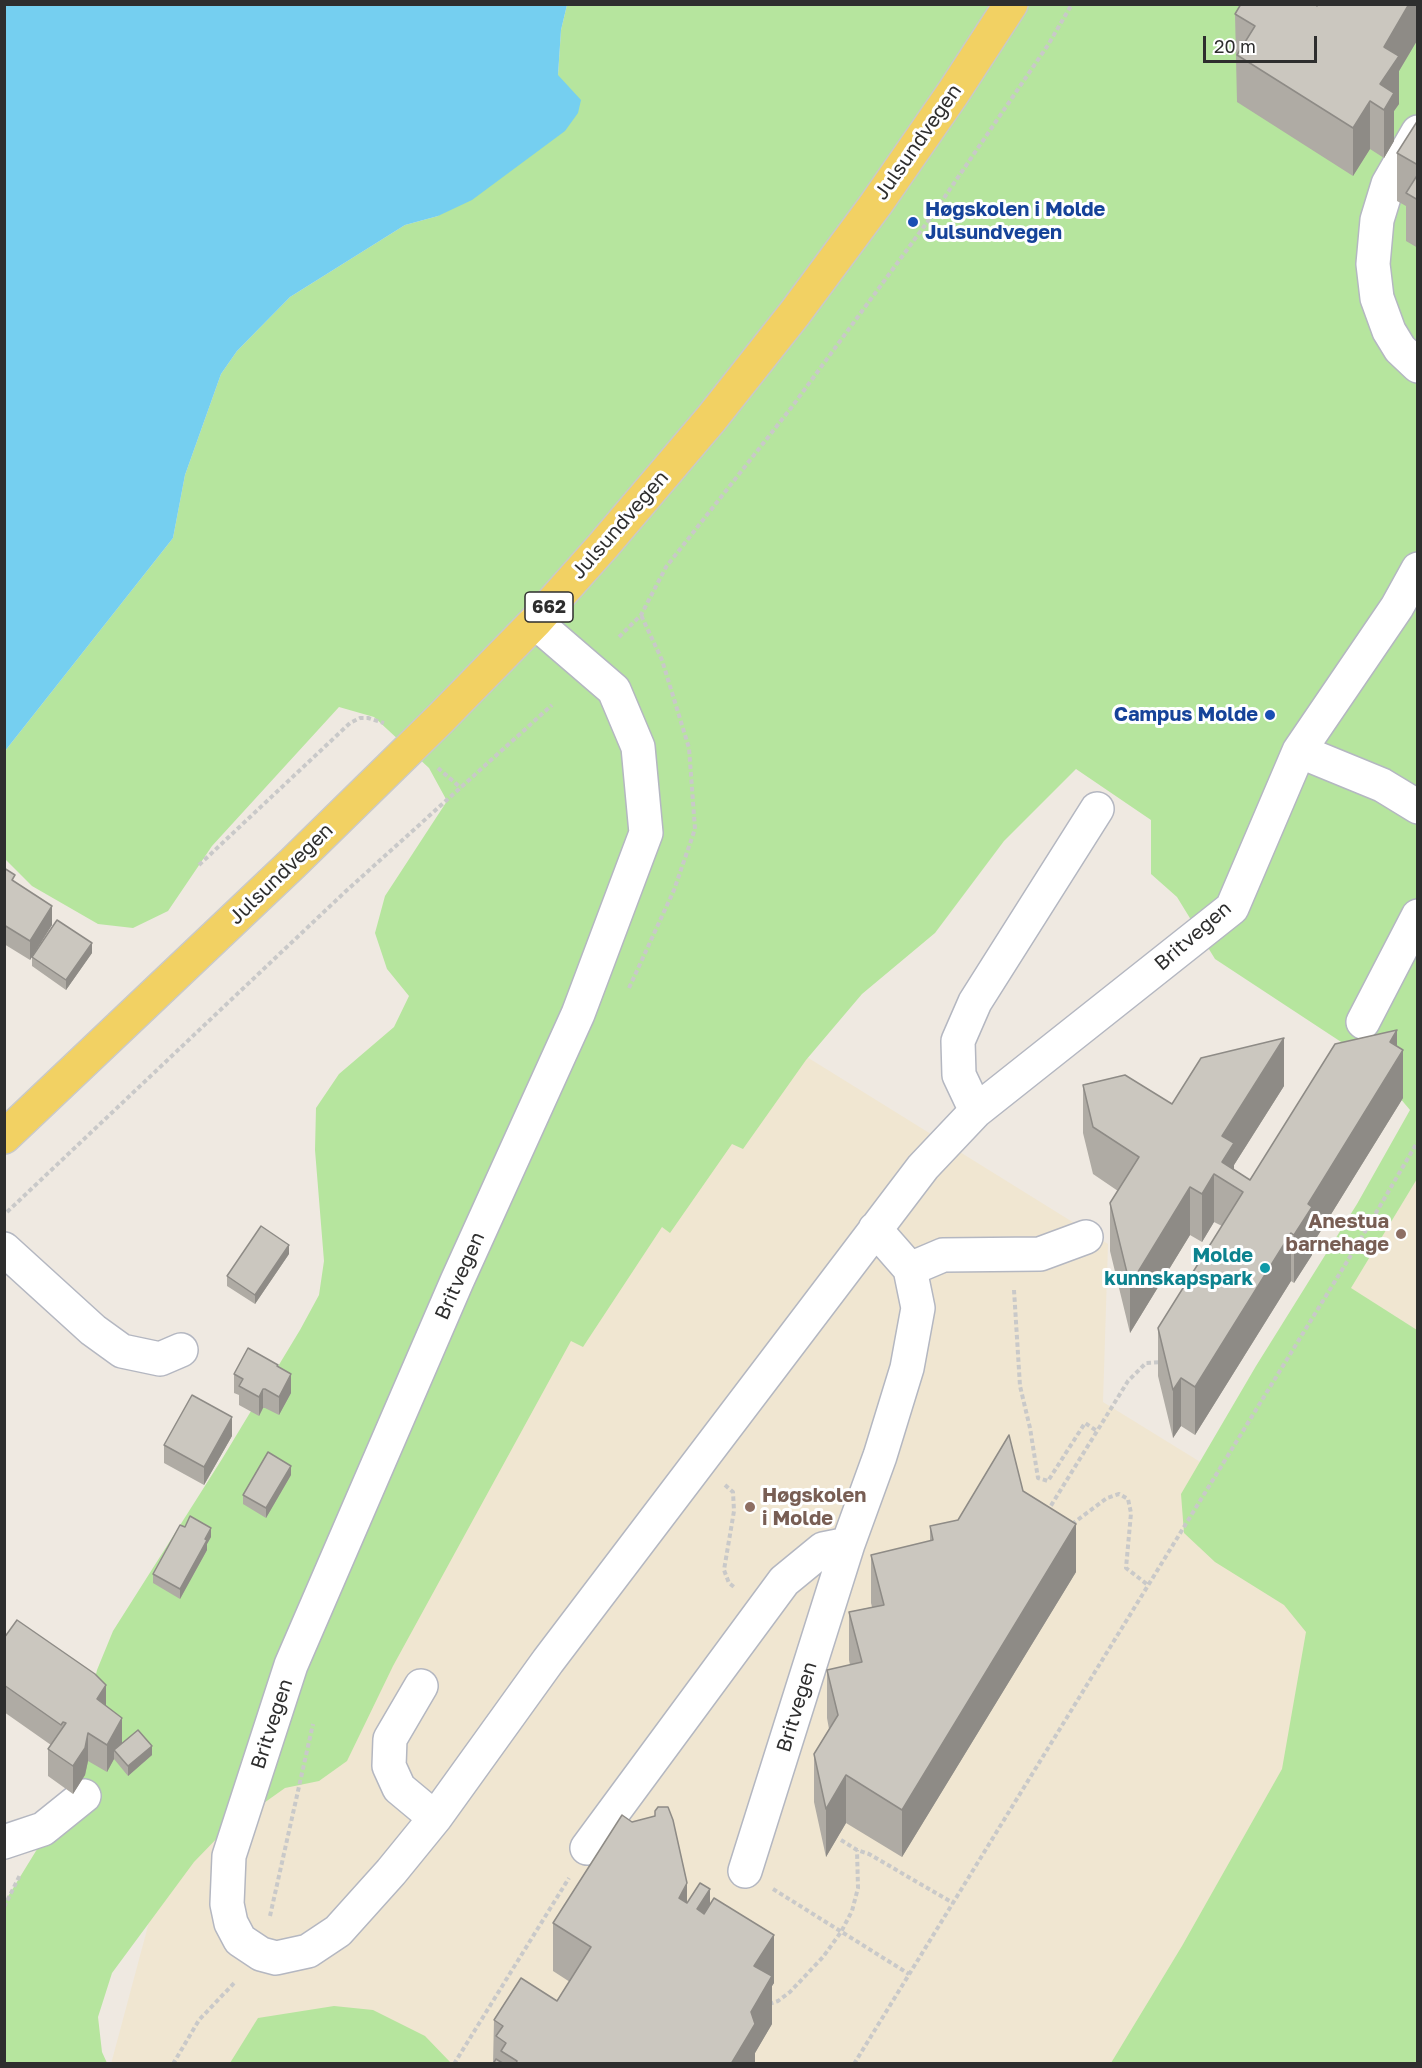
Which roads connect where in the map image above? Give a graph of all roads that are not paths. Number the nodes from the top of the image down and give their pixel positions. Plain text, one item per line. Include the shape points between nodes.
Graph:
1 (1011, 4) edge
2 (1418, 132) edge
3 (1418, 366) edge
4 (1418, 569) edge
5 (535, 622) junction
6 (1299, 752) junction
7 (1418, 807) edge
8 (1097, 809) dead end
9 (1418, 916) edge
10 (1363, 1022) dead end
11 (976, 1111) junction
12 (4, 1137) edge
13 (875, 1229) junction
14 (1086, 1237) dead end
15 (4, 1249) edge
16 (910, 1269) junction
17 (181, 1350) dead end
18 (848, 1544) junction
19 (422, 1686) dead end
20 (84, 1796) dead end
21 (435, 1818) junction
22 (4, 1842) edge
23 (587, 1848) road end
24 (745, 1871) road end

1 - 5 main road, Julsundvegen / 662 via 882,195 795,313 711,419
2 - 3 street via 1388,184 1377,220 1373,264 1377,298 1389,331 1400,349
4 - 6 street, Britvegen
5 - 12 main road, Julsundvegen / 662 via 293,863
5 - 21 street, Britvegen via 614,690 638,747 646,832 578,1014 457,1281 291,1665 229,1856 227,1904 240,1940 261,1954 276,1958 308,1951 339,1932
6 - 7 street via 1382,785
6 - 11 street, Britvegen via 1232,908
8 - 11 street via 975,1002 958,1041 959,1075
9 - 10 street
11 - 13 street, Britvegen via 923,1167
13 - 16 street, Britvegen
13 - 21 street, Britvegen via 548,1661
14 - 16 street via 1040,1254 943,1255
15 - 17 street via 93,1330 122,1351 159,1359
16 - 18 street, Britvegen via 918,1308 908,1368
18 - 23 street via 823,1549 784,1581
18 - 24 street, Britvegen
19 - 21 street via 390,1738 389,1766 399,1788
20 - 22 street via 43,1828

